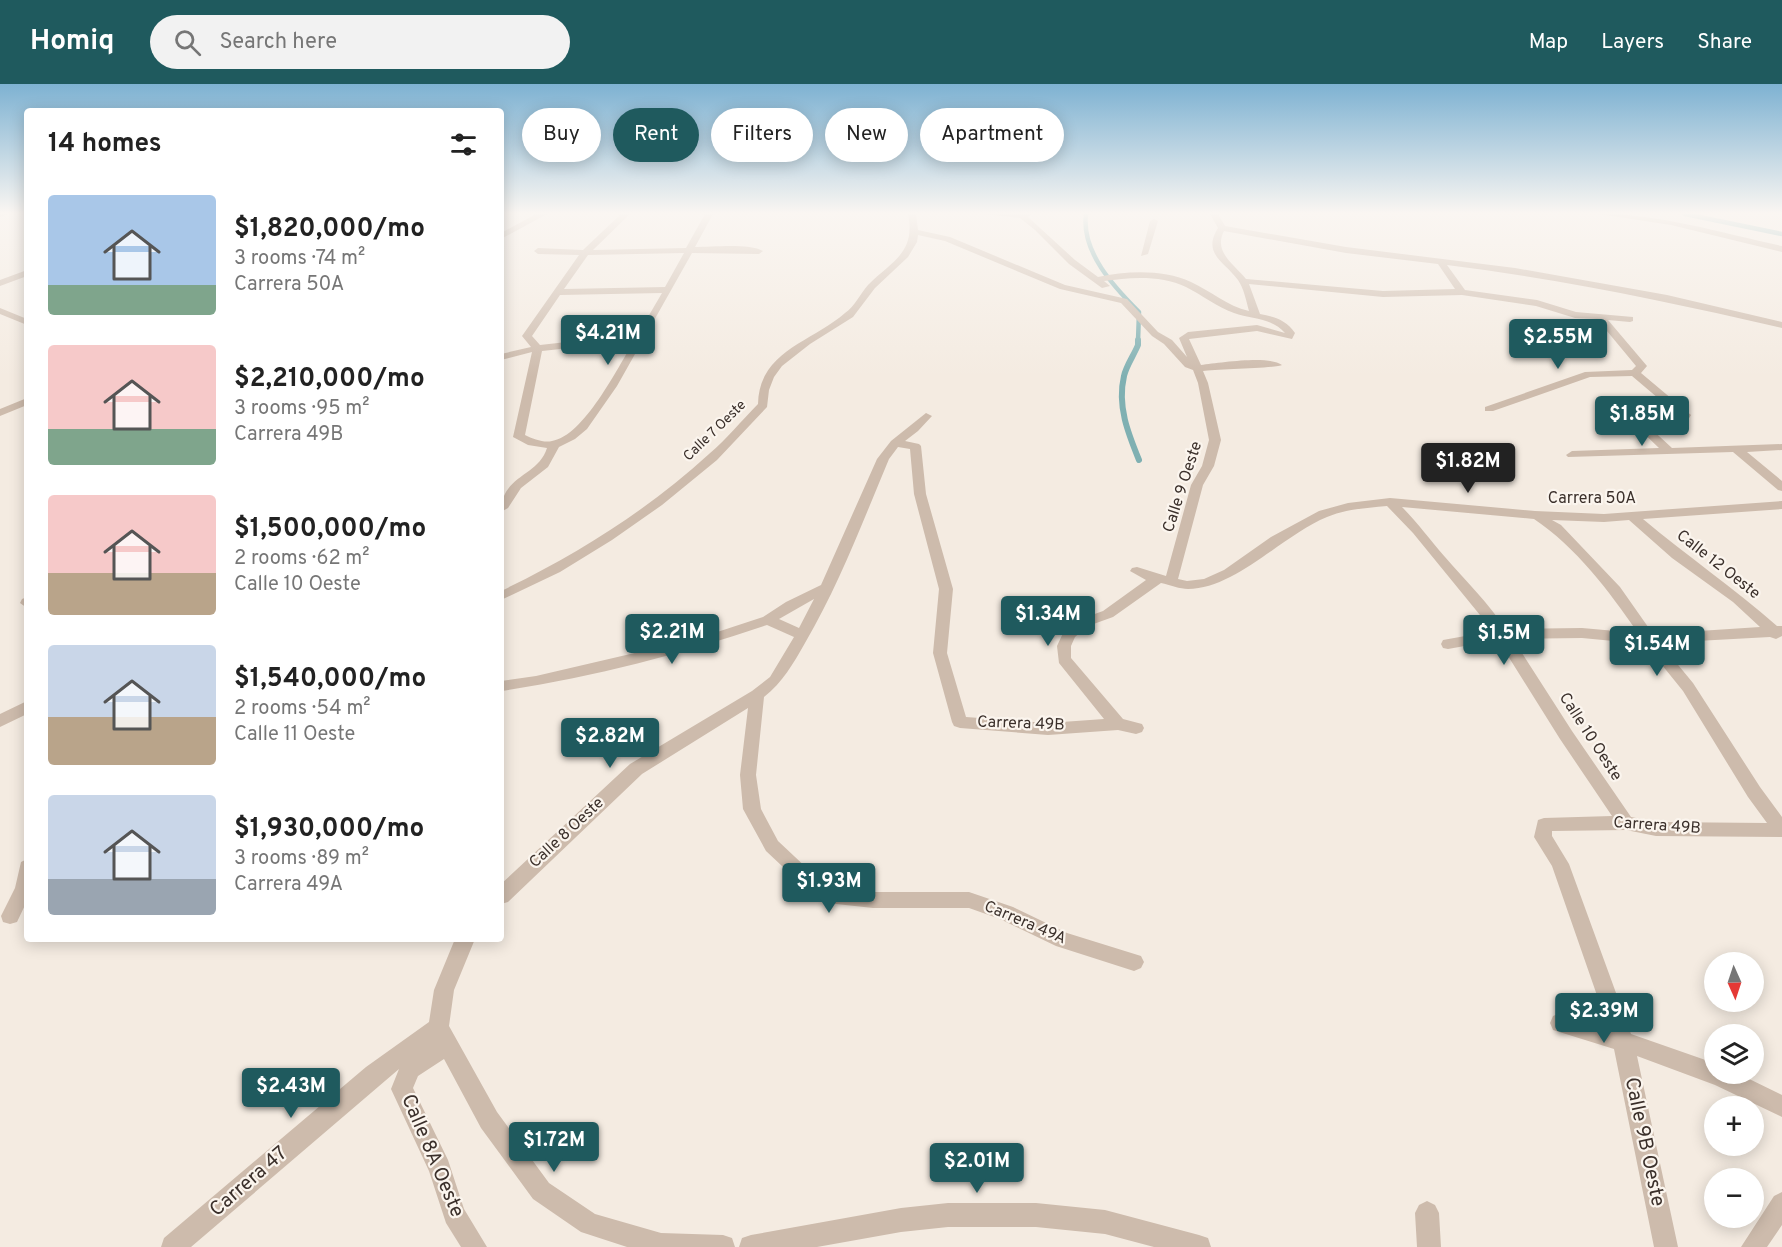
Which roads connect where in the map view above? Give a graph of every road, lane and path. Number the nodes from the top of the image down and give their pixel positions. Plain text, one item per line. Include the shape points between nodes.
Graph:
1 (574, 268) edge
2 (679, 268) edge
3 (891, 268) edge
4 (1017, 268) edge
5 (1081, 268) edge
6 (1232, 268) edge
7 (1444, 268) edge
8 (1493, 268) edge
9 (24, 274) edge
10 (1097, 280) junction
11 (1242, 281) junction
12 (0, 283) edge
13 (1105, 286) dead end
14 (667, 290) junction
15 (556, 292) junction
16 (1462, 292) junction
17 (0, 310) edge
18 (1256, 315) junction
19 (12, 316) junction
20 (1599, 316) junction
21 (1630, 319) dead end
22 (0, 321) edge
23 (24, 321) edge
24 (1782, 325) edge
25 (640, 337) junction
26 (538, 348) junction
27 (504, 356) edge
28 (1277, 365) dead end
29 (1197, 368) junction
30 (1635, 373) junction
31 (24, 402) edge
32 (1490, 409) dead end
33 (0, 413) edge
34 (926, 416) dead end
35 (895, 443) junction
36 (554, 445) junction
37 (1782, 447) edge
38 (1735, 448) junction
39 (1669, 451) junction
40 (1572, 455) dead end
41 (520, 483) junction
42 (504, 486) edge
43 (1782, 487) edge
44 (1390, 502) junction
45 (504, 504) edge
46 (1782, 505) edge
47 (1535, 515) junction
48 (1632, 516) junction
49 (1137, 571) dead end
50 (1165, 580) junction
51 (825, 588) junction
52 (504, 595) edge
53 (768, 620) junction
54 (1502, 634) junction
55 (1779, 634) edge
56 (802, 635) junction
57 (1648, 639) junction
58 (1448, 644) dead end
59 (504, 686) edge
60 (757, 695) junction
61 (24, 709) edge
62 (0, 721) edge
63 (1118, 724) junction
64 (1136, 728) dead end
65 (1626, 823) junction
66 (1782, 830) edge
67 (1544, 837) joint
68 (24, 888) edge
69 (504, 893) edge
70 (10, 916) dead end
71 (464, 942) edge
72 (1134, 962) dead end
73 (1560, 1023) dead end
74 (443, 1037) junction
75 (1623, 1041) junction
76 (1782, 1106) edge
77 (1782, 1204) edge
78 (1427, 1213) dead end
79 (173, 1247) edge
80 (475, 1247) edge
81 (723, 1247) edge
82 (751, 1247) edge
83 (1198, 1247) edge
84 (1429, 1247) edge
85 (1666, 1247) edge
86 (1753, 1247) edge

1 - 15 street
2 - 14 street
3 - 52 street, Calle 7 Oeste via 849,315 771,371 763,405 706,464 595,547
4 - 29 street via 1054,284 1124,301 1155,334
5 - 10 street
6 - 11 street
7 - 16 street
8 - 24 street via 1645,294
9 - 12 street
10 - 13 street
10 - 18 street via 1145,277 1188,284 1232,309
11 - 16 street via 1383,294
11 - 18 street
14 - 15 street
14 - 25 street
15 - 26 street via 527,336
16 - 20 street via 1537,303 1575,315
17 - 19 street
18 - 29 street, Calle 9 Oeste via 1288,328 1288,337 1257,328 1188,335 1184,338
19 - 22 street
19 - 23 street
20 - 21 street
20 - 30 street via 1642,366
25 - 26 street
25 - 36 street via 583,427 571,438
26 - 27 street
26 - 36 street via 519,437
28 - 29 street
29 - 50 street, Calle 9 Oeste via 1215,440
30 - 32 street via 1589,374
30 - 39 street via 1685,415 1638,422
31 - 33 street
34 - 35 street
35 - 51 street via 883,459
35 - 63 street, Carrera 49B via 915,446 918,454 920,494 946,589 940,653 960,722 1048,729
36 - 41 street via 543,468
37 - 38 street
38 - 39 street
38 - 43 street
39 - 40 street
41 - 42 street
41 - 45 street
44 - 47 street, Carrera 50A
44 - 50 street, Carrera 50A via 1323,514 1229,573 1206,583 1186,585
44 - 54 street, Calle 10 Oeste via 1418,530
46 - 48 street, Carrera 50A
47 - 48 street, Carrera 50A
47 - 57 street via 1556,528 1615,590
48 - 55 street, Calle 12 Oeste
49 - 50 street, Carrera 50A
50 - 63 street via 1144,587 1108,614 1083,623 1069,634 1064,646 1064,659
51 - 53 street
51 - 56 street
53 - 56 street
53 - 59 street via 702,642
54 - 57 street via 1582,633
54 - 58 street
54 - 65 street, Calle 10 Oeste
55 - 57 street
56 - 60 street via 775,681
57 - 66 street via 1688,687
60 - 69 street, Calle 8 Oeste via 636,769
60 - 72 street, Carrera 49A via 748,775 752,809 772,846 804,876 834,897 969,900 1064,940
61 - 62 street
63 - 64 street, Carrera 49B
65 - 66 street, Carrera 49B via 1656,829
65 - 67 street, Carrera 49B via 1544,825
67 - 75 street, Calle 9B Oeste via 1560,864
68 - 70 street
71 - 74 street via 444,990
73 - 75 street
74 - 79 street, Carrera 47 via 374,1075
74 - 80 street, Calle 8A Oeste via 410,1070 402,1089 440,1168 454,1215
74 - 81 street via 489,1120 541,1191 589,1224 662,1245
75 - 76 street via 1720,1076
75 - 85 street, Calle 9B Oeste
77 - 86 street
78 - 84 street
82 - 83 street via 948,1215 1036,1215 1105,1221

